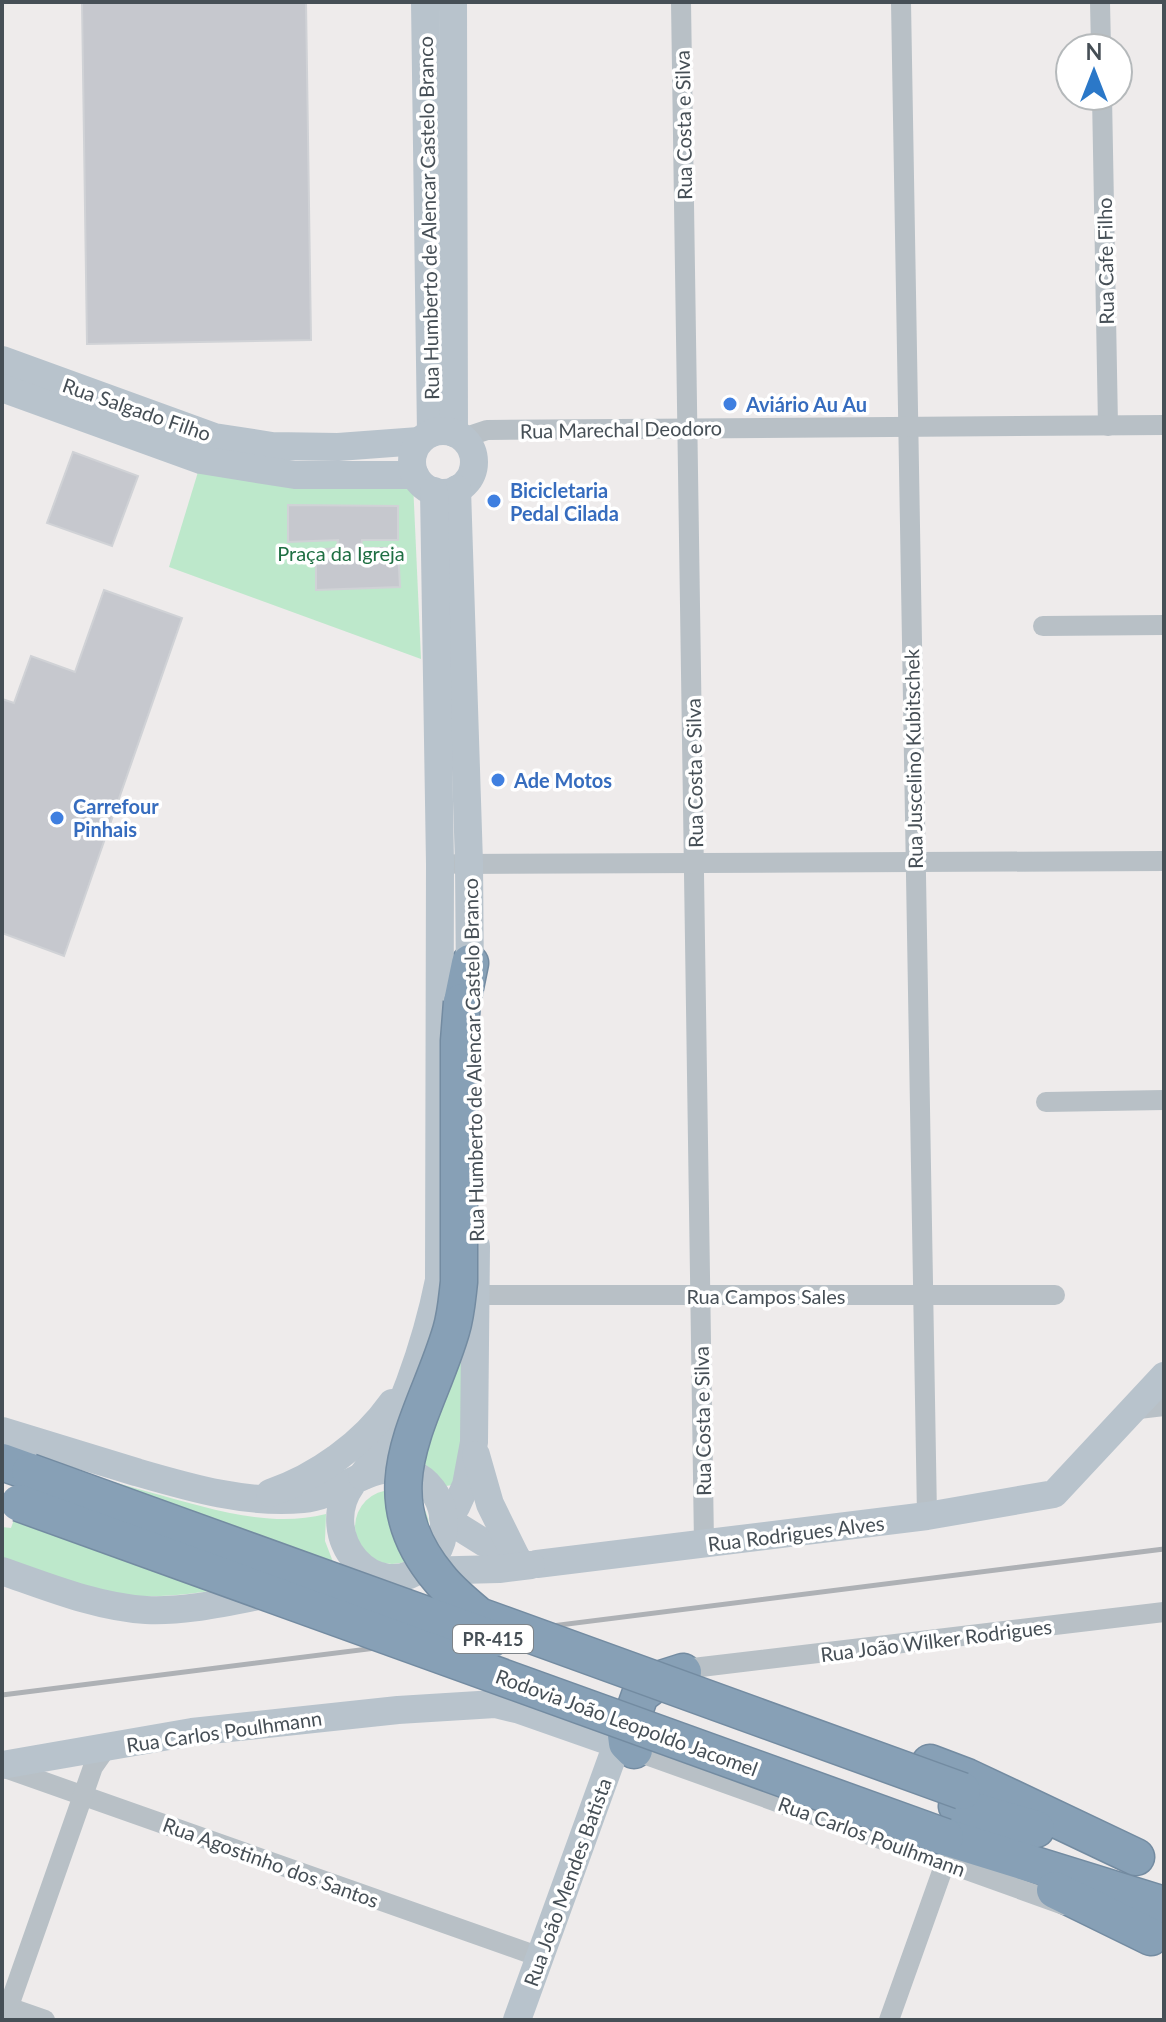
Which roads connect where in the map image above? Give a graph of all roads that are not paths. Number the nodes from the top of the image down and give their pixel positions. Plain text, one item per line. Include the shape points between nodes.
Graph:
1 (425, 2) edge
2 (453, 2) edge
3 (681, 2) edge
4 (901, 2) edge
5 (1100, 2) edge
6 (1101, 32) edge
7 (1102, 112) edge
8 (2, 360) edge
9 (2, 388) edge
10 (96, 408) junction
11 (1164, 425) edge
12 (1108, 426) junction
13 (909, 427) junction
14 (688, 428) junction
15 (442, 437) junction
16 (238, 454) junction
17 (435, 485) junction
18 (1164, 625) edge
19 (1043, 626) dead end
20 (1164, 861) edge
21 (469, 863) junction
22 (695, 863) junction
23 (914, 863) junction
24 (440, 864) junction
25 (470, 963) junction
26 (1164, 1100) edge
27 (1046, 1102) dead end
28 (477, 1295) junction
29 (1055, 1295) dead end
30 (700, 1296) junction
31 (924, 1297) junction
32 (1164, 1376) edge
33 (409, 1379) junction
34 (1164, 1406) edge
35 (1130, 1410) junction
36 (2, 1431) edge
37 (474, 1442) junction
38 (357, 1480) junction
39 (13, 1484) edge
40 (249, 1499) junction
41 (927, 1516) junction
42 (443, 1517) junction
43 (704, 1544) junction
44 (529, 1562) junction
45 (2, 1571) edge
46 (416, 1571) junction
47 (377, 1575) junction
48 (1164, 1612) edge
49 (107, 1747) junction
50 (626, 1747) junction
51 (2, 1766) edge
52 (84, 1795) junction
53 (952, 1824) junction
54 (1150, 1861) edge
55 (1160, 1928) edge
56 (540, 1957) junction
57 (5, 2011) edge
58 (45, 2020) edge
59 (517, 2020) edge
60 (889, 2020) edge

1 - 15 main road, Rua Humberto de Alencar Castelo Branco
2 - 15 main road, Rua Humberto de Alencar Castelo Branco
3 - 14 street, Rua Costa e Silva
4 - 13 street, Rua Juscelino Kubitschek
5 - 6 street
7 - 12 street, Rua Cafe Filho
8 - 10 main road, Rua Salgado Filho
9 - 10 main road, Rua Salgado Filho
10 - 16 main road, Rua Salgado Filho via 214,437
11 - 12 street, Rua Marechal Deodoro
12 - 13 street, Rua Marechal Deodoro
13 - 14 street, Rua Marechal Deodoro
13 - 23 street, Rua Juscelino Kubitschek
14 - 15 street, Rua Marechal Deodoro via 487,430
14 - 22 street, Rua Costa e Silva
15 - 16 main road, Rua Salgado Filho via 338,447 272,446
15 - 17 main road via 411,461
15 - 17 main road via 471,450 473,465 468,479
16 - 17 main road, Rua Salgado Filho via 295,475
17 - 21 main road, Rua Humberto de Alencar Castelo Branco
17 - 24 main road, Rua Humberto de Alencar Castelo Branco
18 - 19 street
20 - 23 street
21 - 22 street
21 - 24 street
21 - 25 main road, Rua Humberto de Alencar Castelo Branco
22 - 23 street
22 - 30 street, Rua Costa e Silva
23 - 31 street, Rua Juscelino Kubitschek
24 - 33 main road, Rua Humberto de Alencar Castelo Branco via 439,1280
25 - 28 main road, Rua Humberto de Alencar Castelo Branco
25 - 53 highway, bridge via 459,1041 456,1308 410,1435 403,1478 407,1517 423,1556 438,1578 479,1616
26 - 27 street
28 - 30 street, Rua Campos Sales
28 - 37 main road, Rua Humberto de Alencar Castelo Branco
29 - 31 street, Rua Campos Sales
30 - 31 street, Rua Campos Sales
30 - 43 street, Rua Costa e Silva
31 - 41 street, Rua Juscelino Kubitschek
32 - 35 main road
33 - 38 main road, Rua Humberto de Alencar Castelo Branco via 379,1452
33 - 40 main road via 363,1436 327,1465 290,1486
34 - 35 street
35 - 41 main road, Rua Rodrigues Alves via 1054,1494
36 - 40 main road via 197,1489
37 - 42 main road, Rua Humberto de Alencar Castelo Branco via 466,1485 456,1507
37 - 44 main road via 490,1504
38 - 40 main road via 308,1499
38 - 42 main road via 372,1471 410,1473 431,1486
38 - 47 main road via 343,1496 339,1514 344,1545 352,1558
39 - 53 highway, Rodovia João Leopoldo Jacomel / PR-415, bridge
41 - 43 main road, Rua Rodrigues Alves
42 - 44 main road
42 - 46 main road via 441,1543
43 - 44 main road, Rua Rodrigues Alves
44 - 46 main road, Rua Rodrigues Alves via 489,1570
45 - 47 main road via 99,1602 150,1610
46 - 47 main road
48 - 50 street, Rua João Wilker Rodrigues via 668,1672 635,1695
49 - 50 main road, Rua Carlos Poulhmann via 320,1717 495,1704
49 - 51 main road, Rua Carlos Poulhmann
49 - 52 street, Rua Carlos Poulhmann
50 - 53 street, Rua Carlos Poulhmann
50 - 54 highway via 640,1695 661,1679 684,1672 967,1777
50 - 56 main road, Rua João Mendes Batista
51 - 52 street, Rua Agostinho dos Santos
52 - 56 street, Rua Agostinho dos Santos
52 - 57 street, Rua Carlos Poulhmann
53 - 54 highway
53 - 55 highway
53 - 60 street
56 - 59 main road, Rua João Mendes Batista
57 - 58 street

